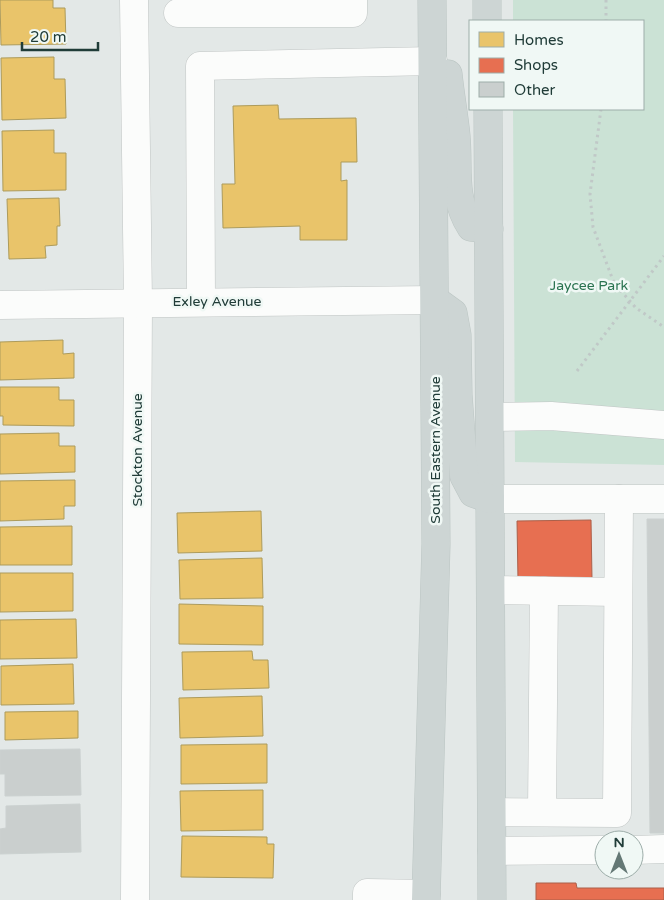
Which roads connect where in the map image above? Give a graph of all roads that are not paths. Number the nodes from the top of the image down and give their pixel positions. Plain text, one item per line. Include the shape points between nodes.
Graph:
1 (134, 0) edge
2 (353, 0) edge
3 (432, 0) edge
4 (487, 0) edge
5 (178, 13) dead end
6 (487, 20) edge
7 (433, 62) junction
8 (488, 110) edge
9 (488, 229) junction
10 (435, 300) junction
11 (201, 301) junction
12 (138, 302) junction
13 (0, 305) edge
14 (490, 417) junction
15 (664, 425) edge
16 (490, 499) junction
17 (619, 499) junction
18 (664, 499) edge
19 (491, 590) junction
20 (544, 591) junction
21 (618, 592) junction
22 (492, 812) junction
23 (542, 812) junction
24 (594, 850) edge
25 (644, 850) edge
26 (664, 850) edge
27 (492, 851) junction
28 (426, 897) edge
29 (135, 900) edge
30 (367, 900) edge
31 (492, 900) edge

1 - 12 street, Stockton Avenue
2 - 5 street via 353,13
3 - 7 main road, South Eastern Avenue
4 - 6 main road
7 - 9 main road via 447,67 462,213 471,227
7 - 10 main road, South Eastern Avenue
7 - 11 street via 200,66
8 - 9 main road
9 - 14 main road
10 - 11 street, Exley Avenue
10 - 16 main road via 453,313 457,335 464,476 473,493
10 - 28 main road, South Eastern Avenue via 435,609
11 - 12 street, Exley Avenue
12 - 13 street, Exley Avenue
12 - 29 street, Stockton Avenue
14 - 15 street via 551,416
14 - 16 main road
16 - 17 street
16 - 19 main road
17 - 18 street
17 - 21 street
19 - 20 street
19 - 22 main road
20 - 21 street
20 - 23 street
21 - 23 street via 617,813
22 - 23 street
22 - 27 main road
24 - 27 street
25 - 26 street
27 - 31 main road
28 - 30 street via 367,893

